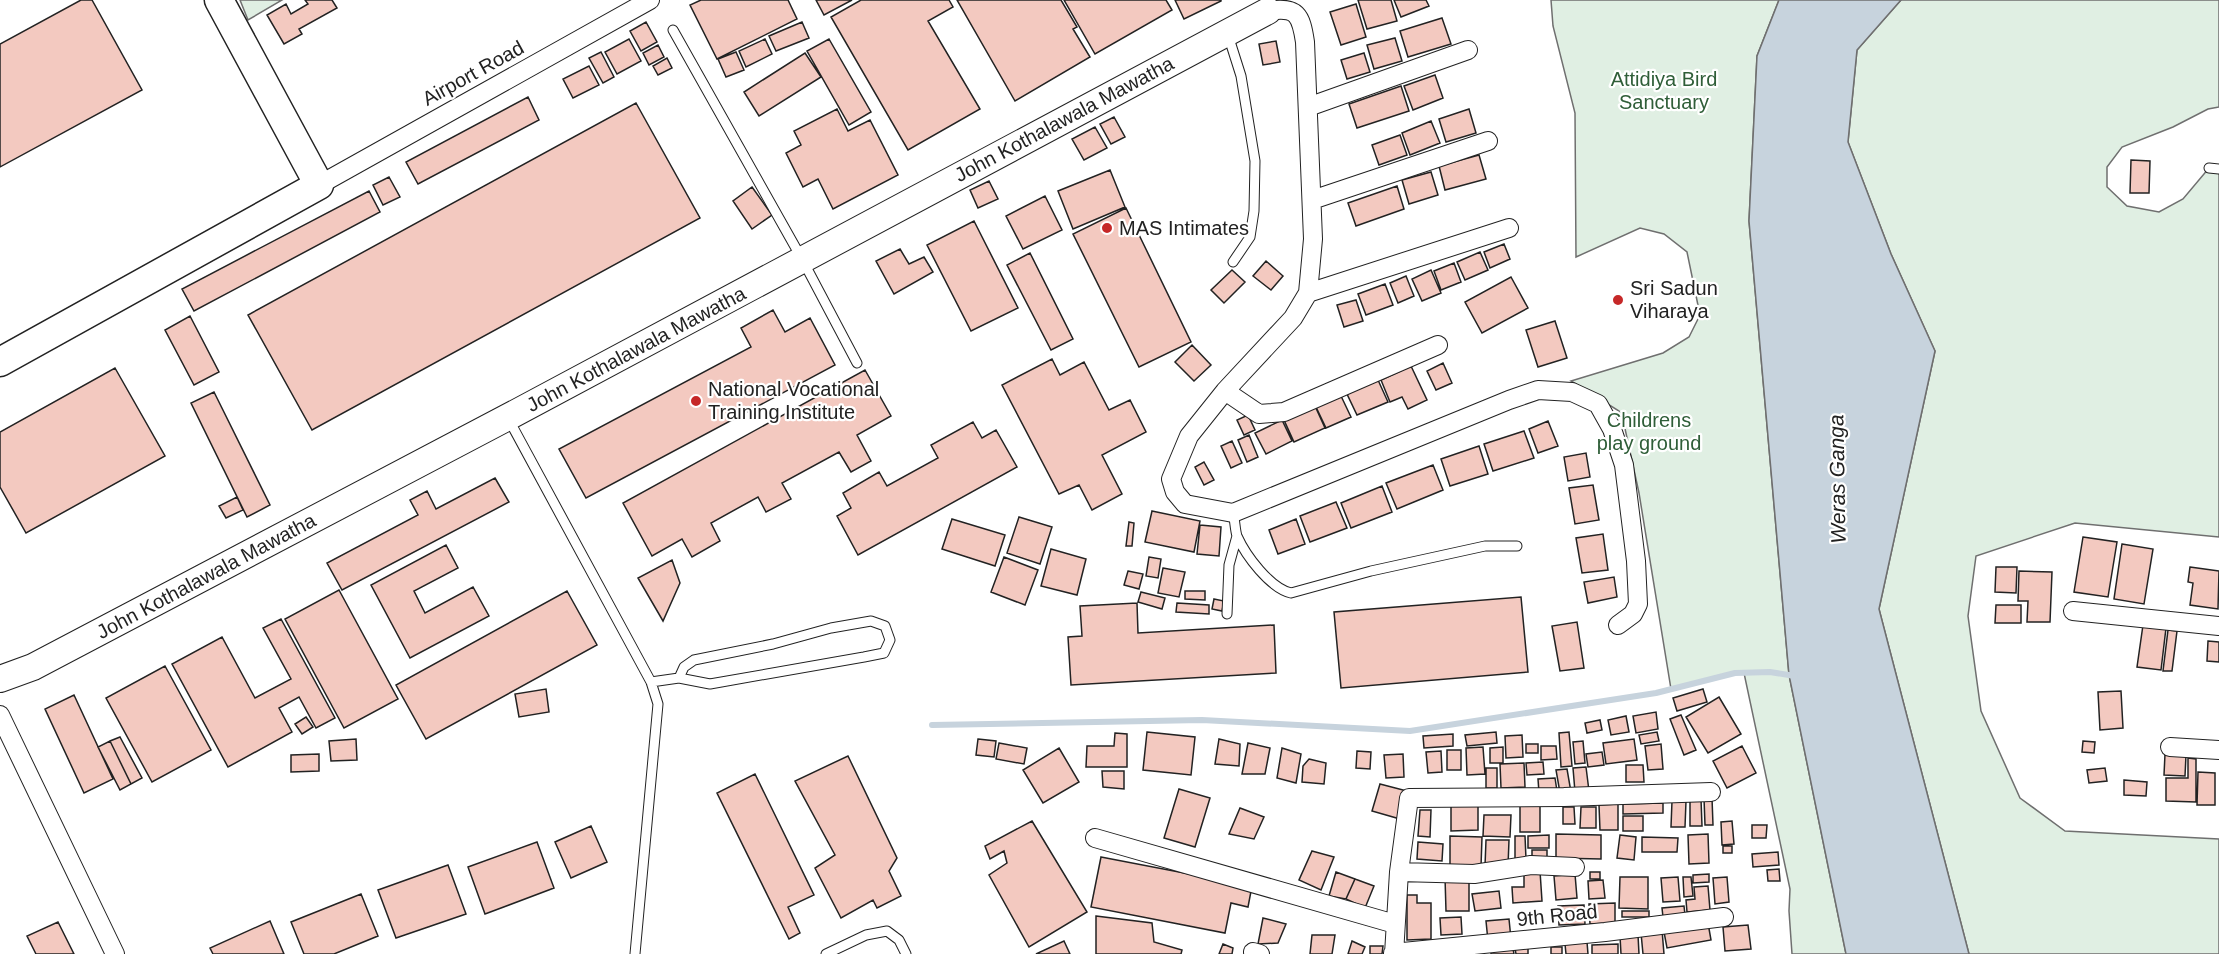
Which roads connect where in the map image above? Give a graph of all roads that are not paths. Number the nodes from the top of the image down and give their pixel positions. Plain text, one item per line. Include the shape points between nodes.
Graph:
1 (219, 0) edge
2 (650, 0) edge
3 (1268, 11) joint
4 (673, 30) dead end
5 (1227, 33) junction
6 (1468, 50) dead end
7 (1308, 107) junction
8 (1488, 141) dead end
9 (319, 185) junction
10 (1312, 200) junction
11 (1509, 228) dead end
12 (802, 259) junction
13 (1233, 262) dead end
14 (1308, 293) junction
15 (1438, 345) dead end
16 (0, 362) edge
17 (857, 363) dead end
18 (1225, 391) junction
19 (508, 417) junction
20 (1233, 513) junction
21 (1237, 536) junction
22 (1517, 546) dead end
23 (2073, 611) dead end
24 (1227, 614) dead end
25 (1618, 625) dead end
26 (2219, 626) edge
27 (679, 678) junction
28 (0, 679) edge
29 (651, 682) junction
30 (0, 715) edge
31 (2170, 747) dead end
32 (2219, 750) edge
33 (1711, 792) dead end
34 (1095, 838) dead end
35 (1575, 867) dead end
36 (1399, 872) junction
37 (1724, 917) dead end
38 (1395, 924) junction
39 (115, 954) edge
40 (635, 954) edge
41 (826, 954) edge
42 (906, 954) edge
43 (1394, 954) edge

1 - 9 main road
2 - 9 street, Airport Road
3 - 5 street, John Kothalawala Mawatha
3 - 7 street via 1288,9 1302,21
4 - 12 lane
5 - 12 street, John Kothalawala Mawatha
5 - 13 lane via 1241,76 1255,161 1250,237
6 - 7 street
7 - 10 street
8 - 10 street
9 - 16 main road
10 - 14 street via 1314,239
11 - 14 street
12 - 17 lane
12 - 19 street, John Kothalawala Mawatha
14 - 18 street via 1293,318
15 - 18 street via 1284,412 1259,414
18 - 20 street via 1189,436 1171,479 1185,504
19 - 28 street, John Kothalawala Mawatha via 33,667
19 - 29 lane
20 - 21 lane
20 - 25 street via 1519,396 1538,390 1572,392 1598,404 1612,429 1624,465 1638,604 1633,614
21 - 22 lane via 1269,582 1280,591 1291,593 1485,546
21 - 24 lane via 1229,565
23 - 26 street
27 - 27 lane via 710,684 864,657 884,652 890,640 885,626 871,621 831,628 694,660 684,667
27 - 29 lane
29 - 40 lane via 658,704 658,722
30 - 39 street
31 - 32 street
33 - 36 street via 1409,798
34 - 38 street
35 - 36 street via 1531,865 1474,874
36 - 38 street
37 - 43 street, 9th Road
38 - 43 street
41 - 42 lane via 866,935 888,931 899,940

